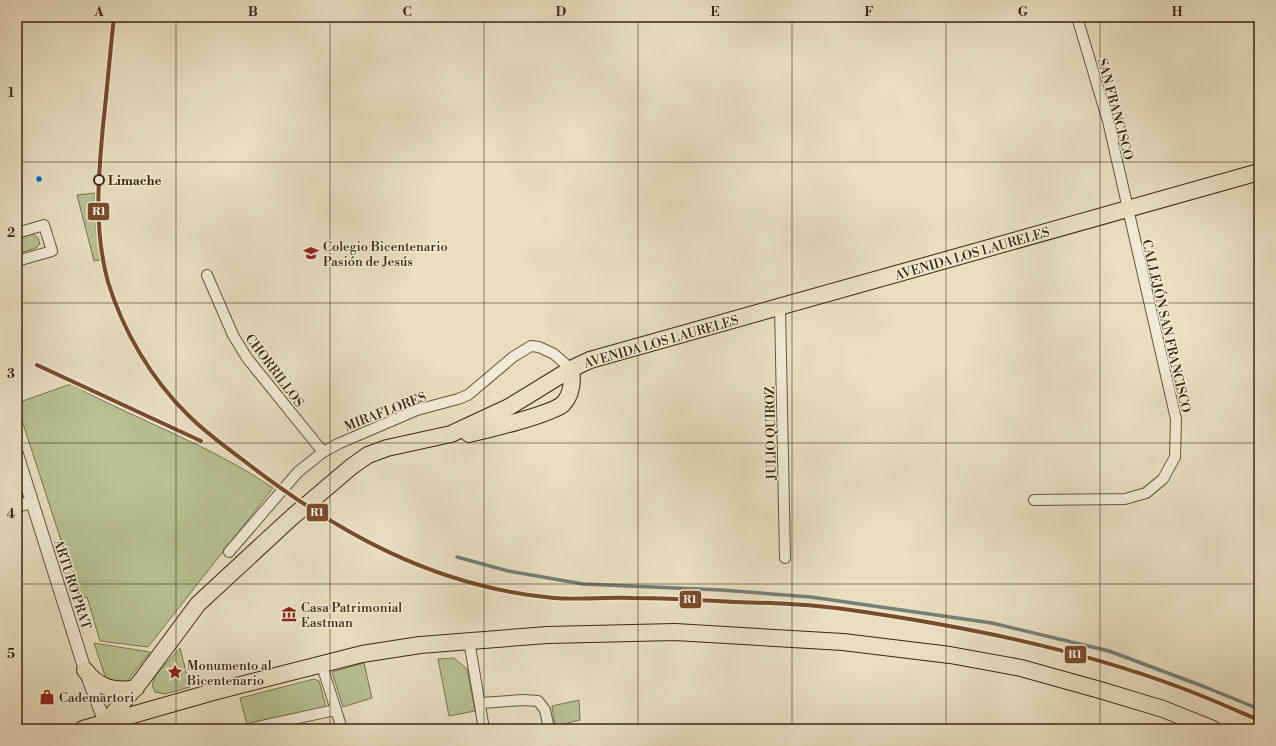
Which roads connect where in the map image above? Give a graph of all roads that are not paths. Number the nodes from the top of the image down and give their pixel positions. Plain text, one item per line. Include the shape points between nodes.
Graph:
1 (1077, 17) edge
2 (1259, 172) edge
3 (1128, 209) junction
4 (17, 233) edge
5 (17, 261) edge
6 (207, 275) dead end
7 (780, 307) junction
8 (571, 369) junction
9 (451, 434) junction
10 (323, 452) junction
11 (17, 454) edge
12 (1034, 500) dead end
13 (32, 502) junction
14 (17, 506) edge
15 (229, 552) dead end
16 (785, 558) dead end
17 (469, 641) junction
18 (322, 666) junction
19 (85, 670) junction
20 (138, 685) junction
21 (480, 703) junction
22 (158, 708) junction
23 (335, 710) junction
24 (105, 723) junction
25 (252, 728) edge
26 (83, 729) edge
27 (342, 729) edge
28 (484, 729) edge
29 (549, 729) edge
30 (1212, 729) edge

1 - 3 street, SAN FRANCISCO via 1108,121
2 - 3 main road, AVENIDA LOS LAURELES
3 - 7 main road, AVENIDA LOS LAURELES
3 - 12 street, CALLEJÓN SAN FRANCISCO via 1176,420 1175,457 1163,479 1146,493 1125,499
4 - 5 street via 44,225 52,251
6 - 10 street, CHORRILLOS via 233,335 247,358
7 - 8 main road, AVENIDA LOS LAURELES via 594,359
7 - 16 street, JULIO QUIROZ
8 - 9 main road, AVENIDA LOS LAURELES via 509,407
8 - 9 main road via 572,386 562,405 492,428 468,434
8 - 10 street, MIRAFLORES via 554,354 531,346 513,357 468,395 417,410 367,430
9 - 20 main road, AVENIDA LOS LAURELES via 387,448 368,455 351,467 291,518 198,604
10 - 15 street, MIRAFLORES via 298,472
11 - 13 street, ARTURO PRAT
13 - 14 street
13 - 19 street, ARTURO PRAT
17 - 18 main road via 362,654
17 - 21 street
17 - 30 main road via 547,635 675,632 843,642 950,655 1021,668 1128,698
18 - 22 main road
18 - 23 street
19 - 20 main road via 108,688 122,690
19 - 24 street, ARTURO PRAT
20 - 22 main road via 143,701
20 - 24 main road, AVENIDA LOS LAURELES
21 - 28 street
21 - 29 street via 538,701 545,710
22 - 24 main road
23 - 25 street
23 - 27 street
24 - 26 main road

